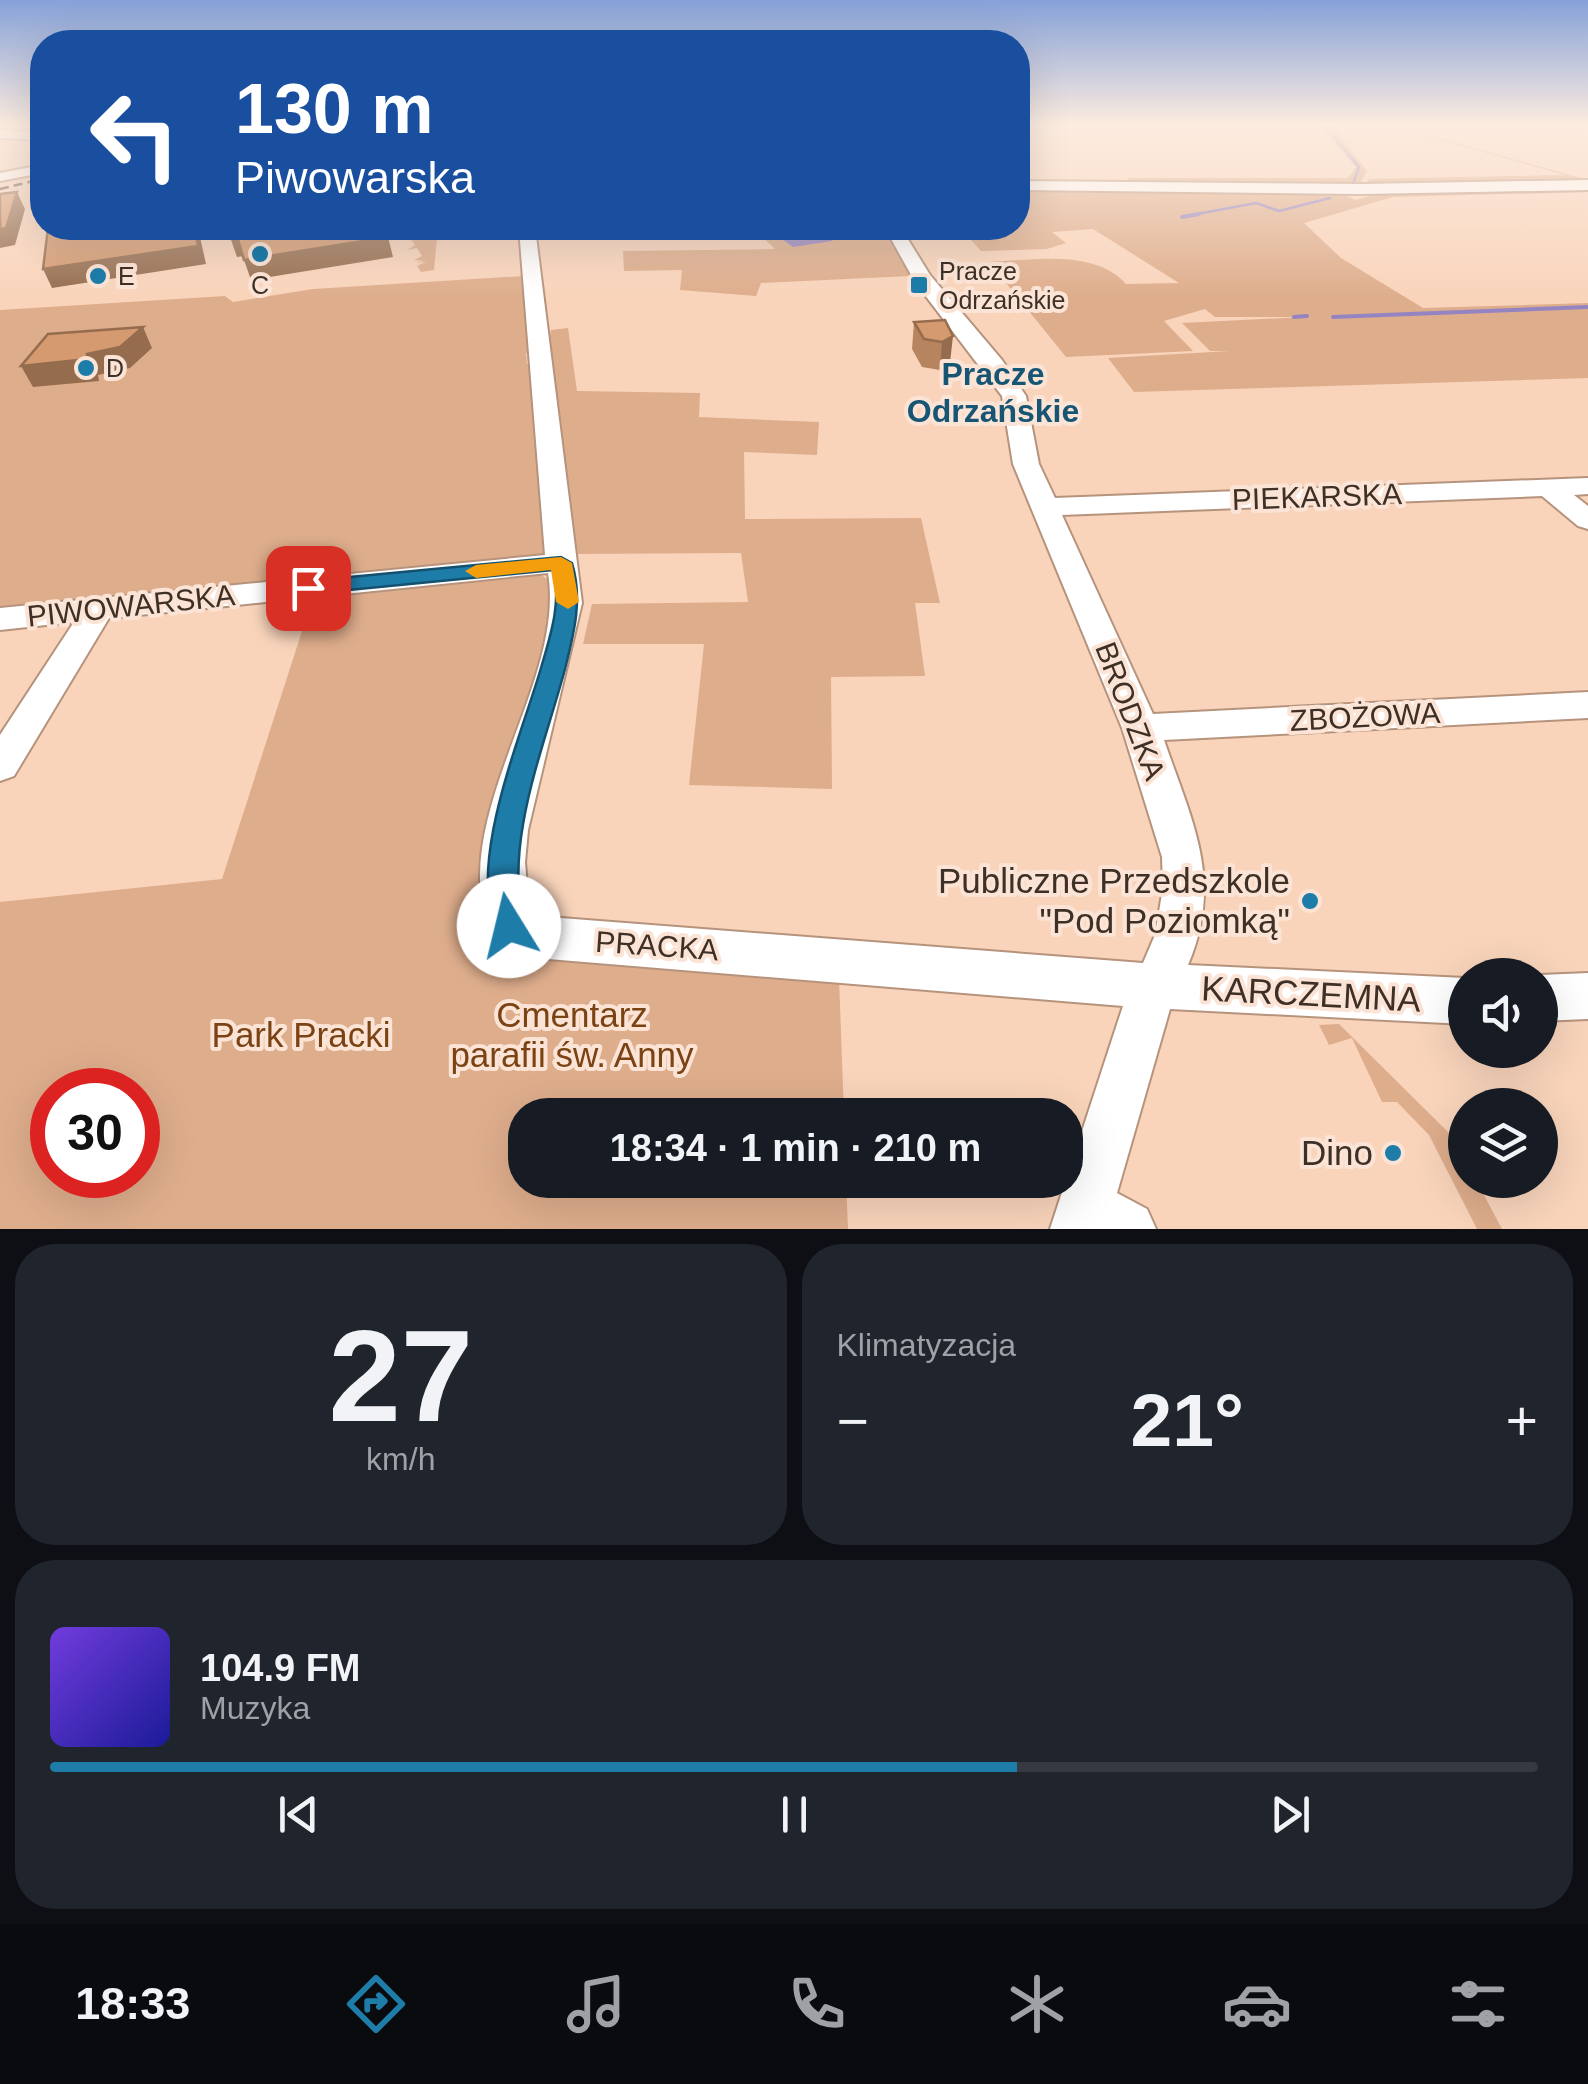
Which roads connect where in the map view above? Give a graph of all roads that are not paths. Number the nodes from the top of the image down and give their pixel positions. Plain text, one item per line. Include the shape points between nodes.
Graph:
1 (1588, 184) edge
2 (1030, 186) edge
3 (528, 240) edge
4 (901, 240) edge
5 (1588, 486) edge
6 (1549, 488) junction
7 (1046, 508) junction
8 (1588, 520) edge
9 (561, 563) junction
10 (98, 610) junction
11 (0, 619) edge
12 (1588, 705) edge
13 (1142, 728) junction
14 (0, 766) edge
15 (1157, 986) junction
16 (1588, 996) edge
17 (1558, 997) edge
18 (1448, 1000) edge
19 (1097, 1222) edge

1 - 2 street
3 - 9 street, PRACKA
4 - 7 street, BRODZKA via 922,278 1006,382 1026,464
5 - 6 street, PIEKARSKA
6 - 7 street, PIEKARSKA
6 - 8 street
7 - 13 street, BRODZKA
9 - 10 street, PIWOWARSKA
9 - 15 street, PRACKA via 568,586 564,629 501,856 509,926 548,938
10 - 11 street, PIWOWARSKA
10 - 14 street
12 - 13 street, ZBOŻOWA
13 - 15 street, BRODZKA via 1182,856 1185,888 1178,936
15 - 18 street, KARCZEMNA
15 - 19 street, BRODZKA via 1135,1034
16 - 17 street

